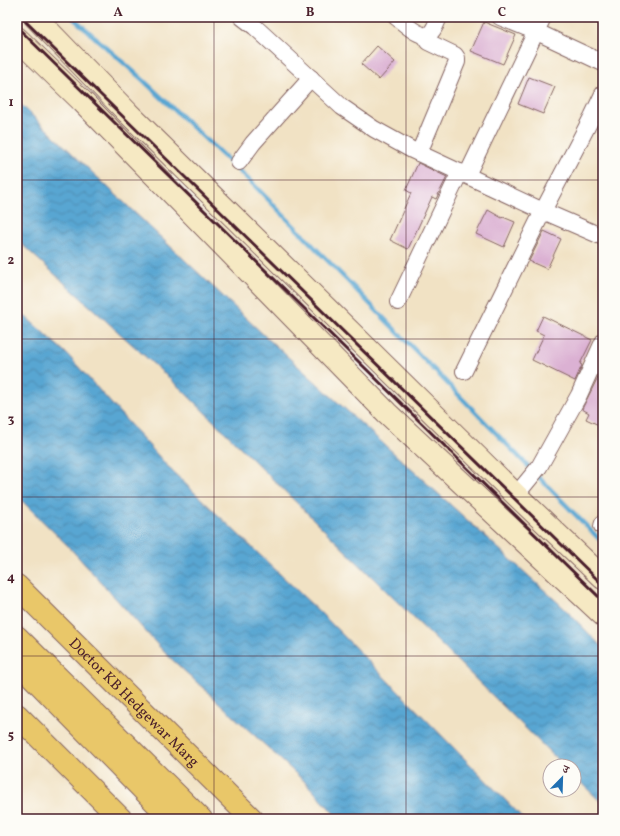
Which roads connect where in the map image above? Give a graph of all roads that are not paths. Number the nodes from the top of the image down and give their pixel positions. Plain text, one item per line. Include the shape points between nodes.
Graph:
1 (35, 17) edge
2 (242, 17) edge
3 (396, 17) edge
4 (439, 17) edge
5 (500, 17) edge
6 (543, 17) edge
7 (537, 32) junction
8 (424, 36) junction
9 (17, 38) edge
10 (603, 63) edge
11 (311, 78) junction
12 (603, 94) edge
13 (419, 153) junction
14 (239, 162) dead end
15 (463, 174) junction
16 (544, 211) junction
17 (603, 236) edge
18 (398, 302) dead end
19 (603, 342) edge
20 (464, 371) dead end
21 (597, 372) edge
22 (528, 480) junction
23 (603, 578) edge
24 (17, 586) edge
25 (603, 615) edge
26 (17, 637) edge
27 (17, 661) edge
28 (17, 715) edge
29 (121, 819) edge
30 (172, 819) edge
31 (201, 819) edge
32 (252, 819) edge

1 - 22 main road via 128,114
2 - 11 street
3 - 8 street
4 - 8 street via 432,32
5 - 7 street
6 - 7 street
7 - 10 street
7 - 15 street
8 - 13 street via 428,42 455,55 457,62
9 - 25 main road via 387,413
11 - 13 street via 342,107 374,129
11 - 14 street
12 - 16 street
13 - 15 street
15 - 16 street
15 - 18 street
16 - 17 street
16 - 20 street
19 - 21 street
21 - 22 street
22 - 23 main road
24 - 32 highway, Doctor KB Hedgewar Marg
26 - 31 highway
27 - 30 highway
28 - 29 highway

